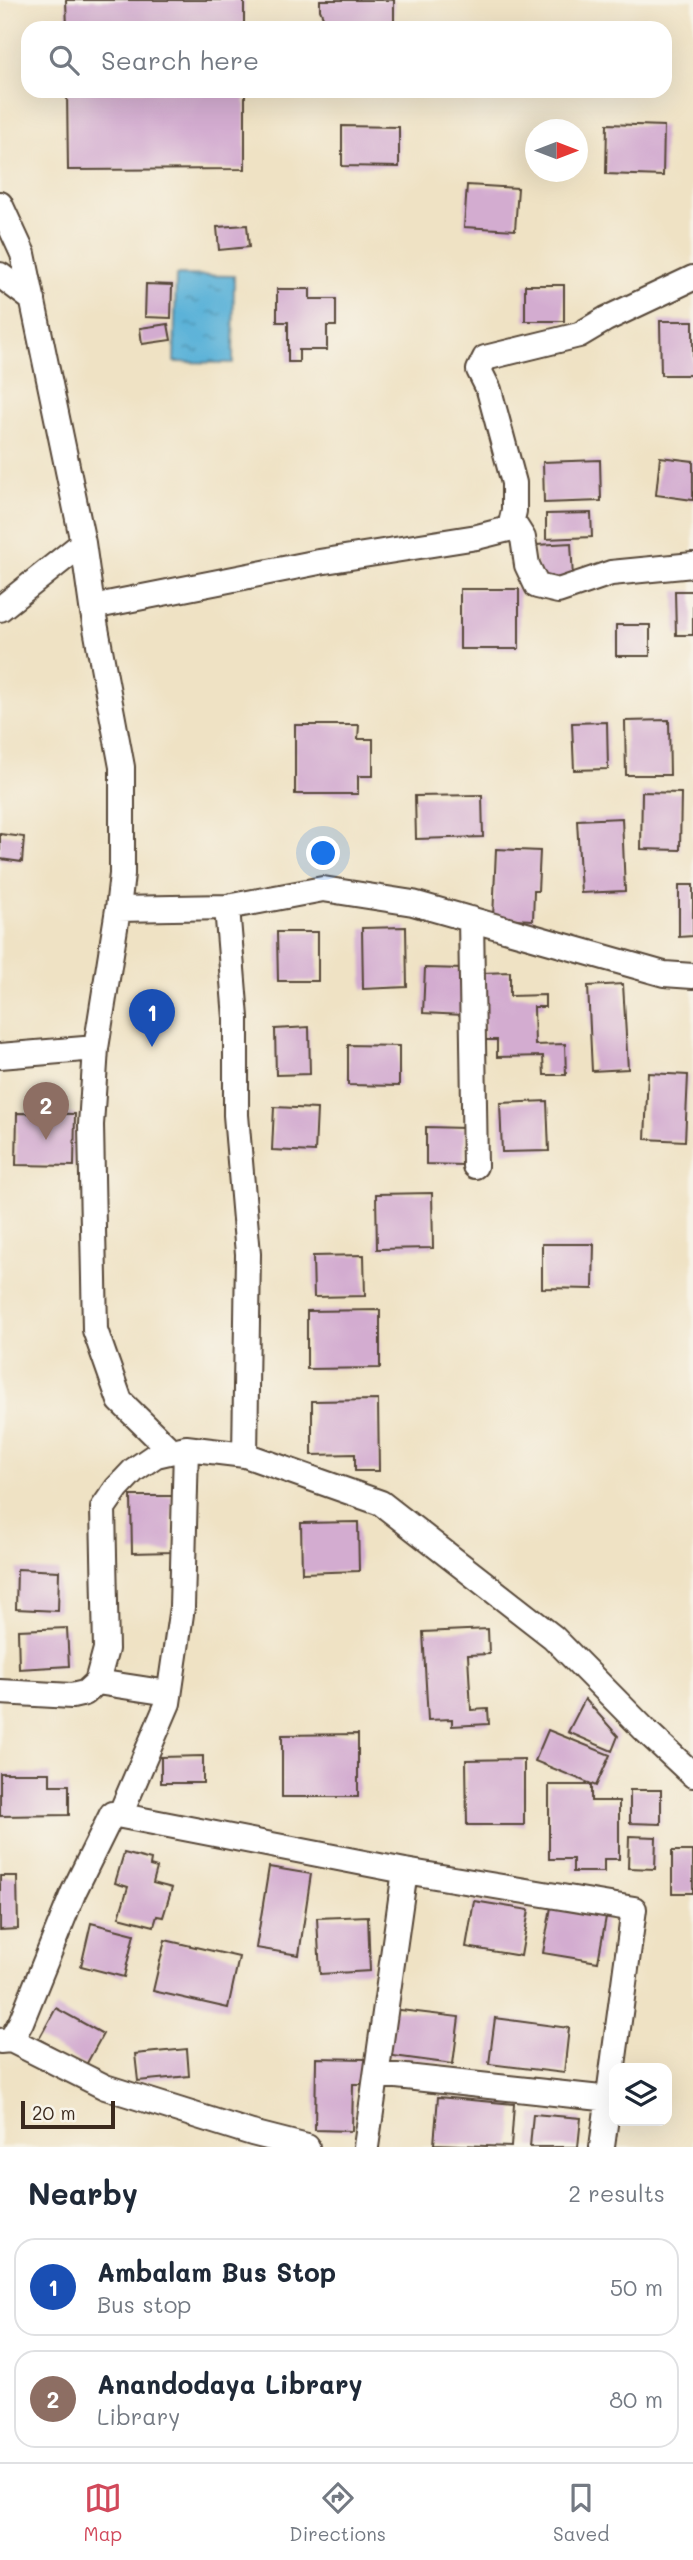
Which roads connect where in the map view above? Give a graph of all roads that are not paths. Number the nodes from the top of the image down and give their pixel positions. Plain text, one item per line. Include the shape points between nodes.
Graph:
1 (0, 204) edge
2 (0, 275) edge
3 (693, 278) edge
4 (33, 300) junction
5 (510, 528) junction
6 (83, 543) junction
7 (693, 565) edge
8 (92, 607) junction
9 (0, 609) edge
10 (227, 907) junction
11 (118, 909) junction
12 (471, 919) junction
13 (693, 976) edge
14 (96, 1048) junction
15 (0, 1056) edge
16 (475, 1166) dead end
17 (178, 1449) junction
18 (245, 1455) junction
19 (97, 1682) junction
20 (0, 1692) edge
21 (170, 1693) junction
22 (693, 1775) edge
23 (120, 1815) junction
24 (405, 1871) junction
25 (5, 2040) edge
26 (615, 2063) edge
27 (377, 2074) junction
28 (609, 2099) edge
29 (609, 2105) edge
30 (307, 2147) edge
31 (366, 2147) edge
32 (602, 2147) edge

1 - 4 street via 23,254
2 - 4 street
3 - 5 street via 579,335 485,358 479,370 489,390 514,483
4 - 6 street
5 - 7 street via 516,527 523,538 527,565 537,586 558,591 611,573
5 - 8 street
6 - 8 street
6 - 9 street
8 - 11 street via 122,767
10 - 11 street
10 - 12 street via 323,889 412,903
10 - 18 street via 236,1018 236,1115 248,1254
11 - 14 street
12 - 13 street via 664,974
12 - 16 street
14 - 15 street
14 - 17 street via 91,1125 95,1330 120,1401
17 - 18 street
17 - 19 street via 156,1455 134,1470 103,1508 106,1649
17 - 21 street via 182,1607
18 - 22 street via 381,1503 553,1637
19 - 20 street via 85,1693 72,1696
19 - 21 street
21 - 23 street
23 - 24 street
23 - 25 street via 112,1814 74,1891 21,2022
24 - 26 street via 634,1909
24 - 27 street
25 - 30 street via 105,2087
27 - 28 street
27 - 31 street
29 - 32 street

